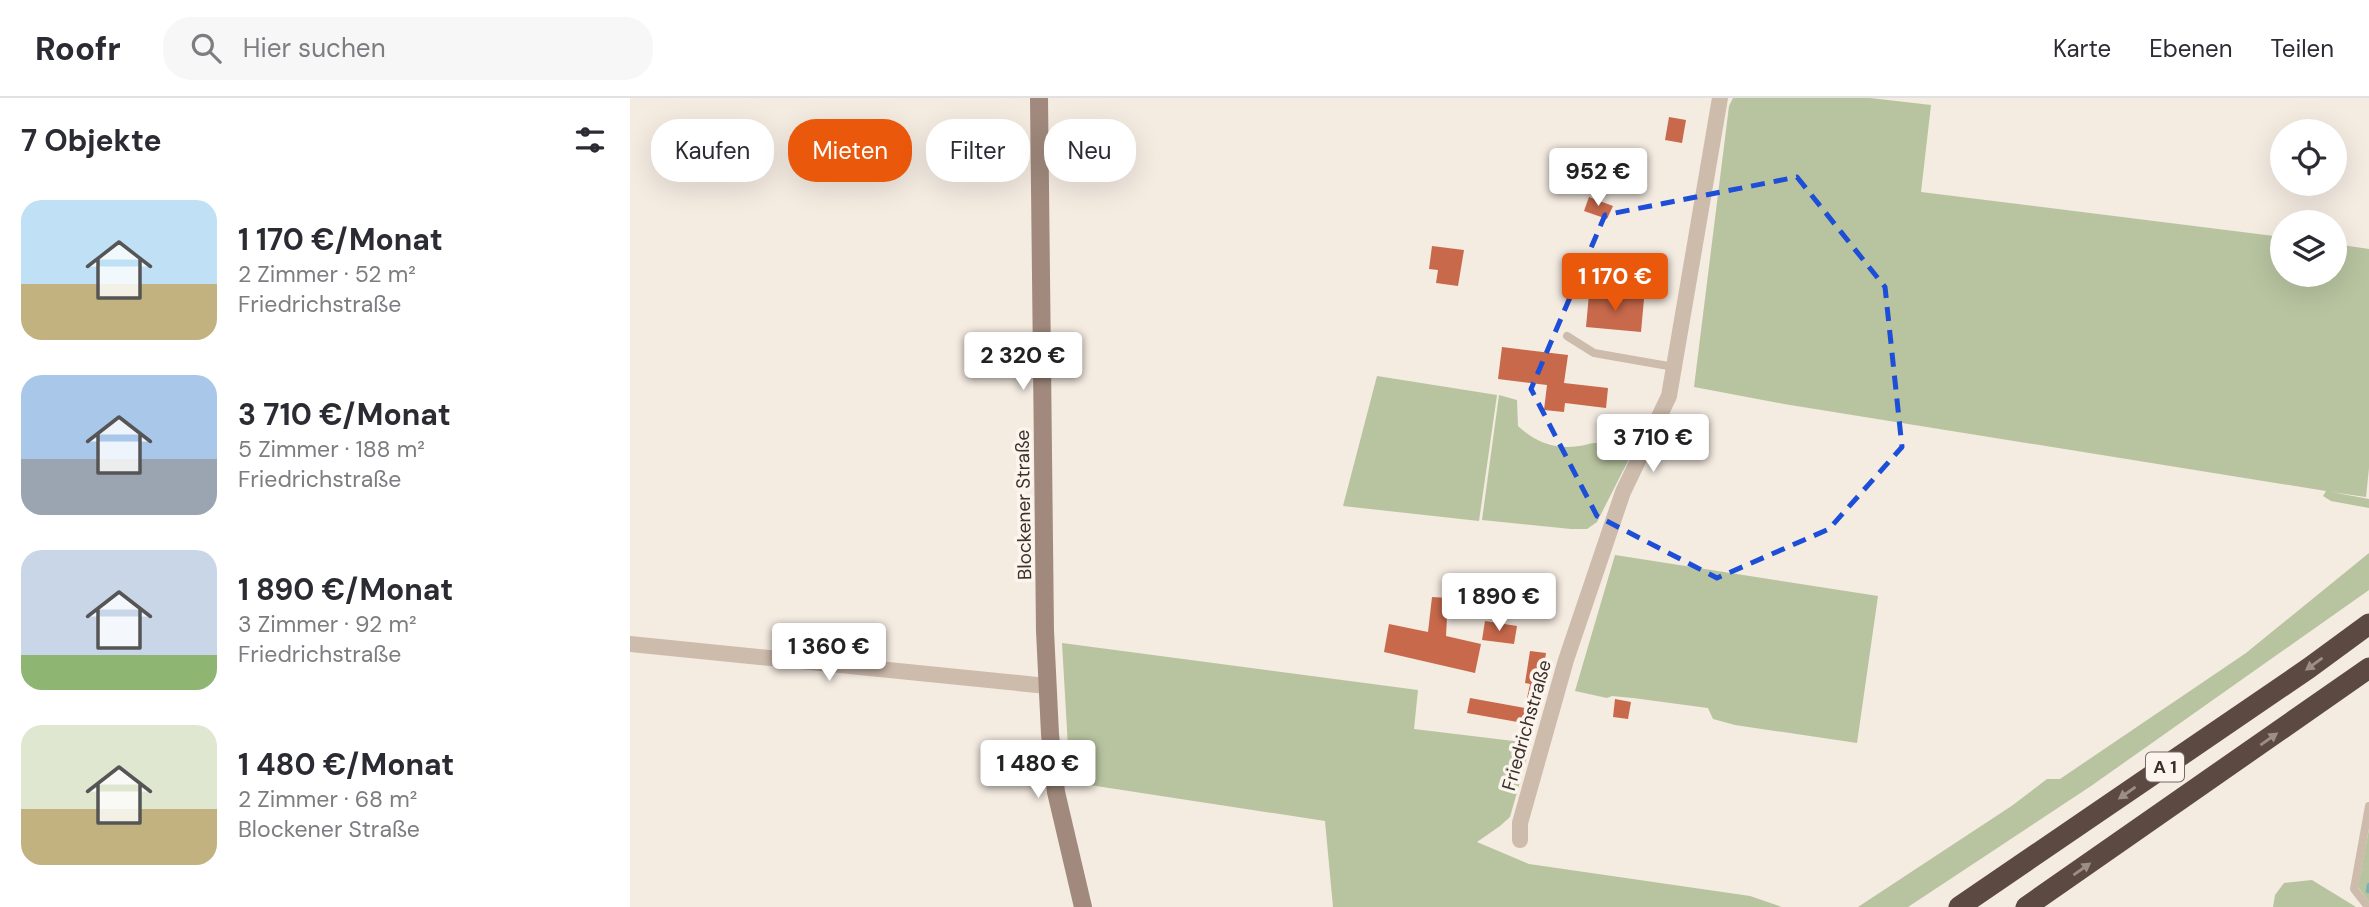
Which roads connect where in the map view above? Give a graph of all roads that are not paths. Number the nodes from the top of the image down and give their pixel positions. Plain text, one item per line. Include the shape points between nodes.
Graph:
1 (1039, 98) edge
2 (1720, 98) edge
3 (1567, 336) dead end
4 (1674, 367) junction
5 (2369, 624) edge
6 (630, 644) edge
7 (2369, 668) edge
8 (1047, 686) junction
9 (2369, 806) edge
10 (1520, 840) dead end
11 (1083, 907) edge
12 (1959, 907) edge
13 (2026, 907) edge
14 (2368, 907) edge

1 - 8 street, Blockener Straße
2 - 4 street, Friedrichstraße
3 - 4 lane via 1594,353
4 - 10 street, Friedrichstraße via 1669,396 1623,492 1566,660 1520,823
5 -> 12 highway, A 1
6 - 8 street
13 -> 7 highway, A 1
8 - 11 street, Blockener Straße via 1056,792
9 - 14 lane via 2354,889

